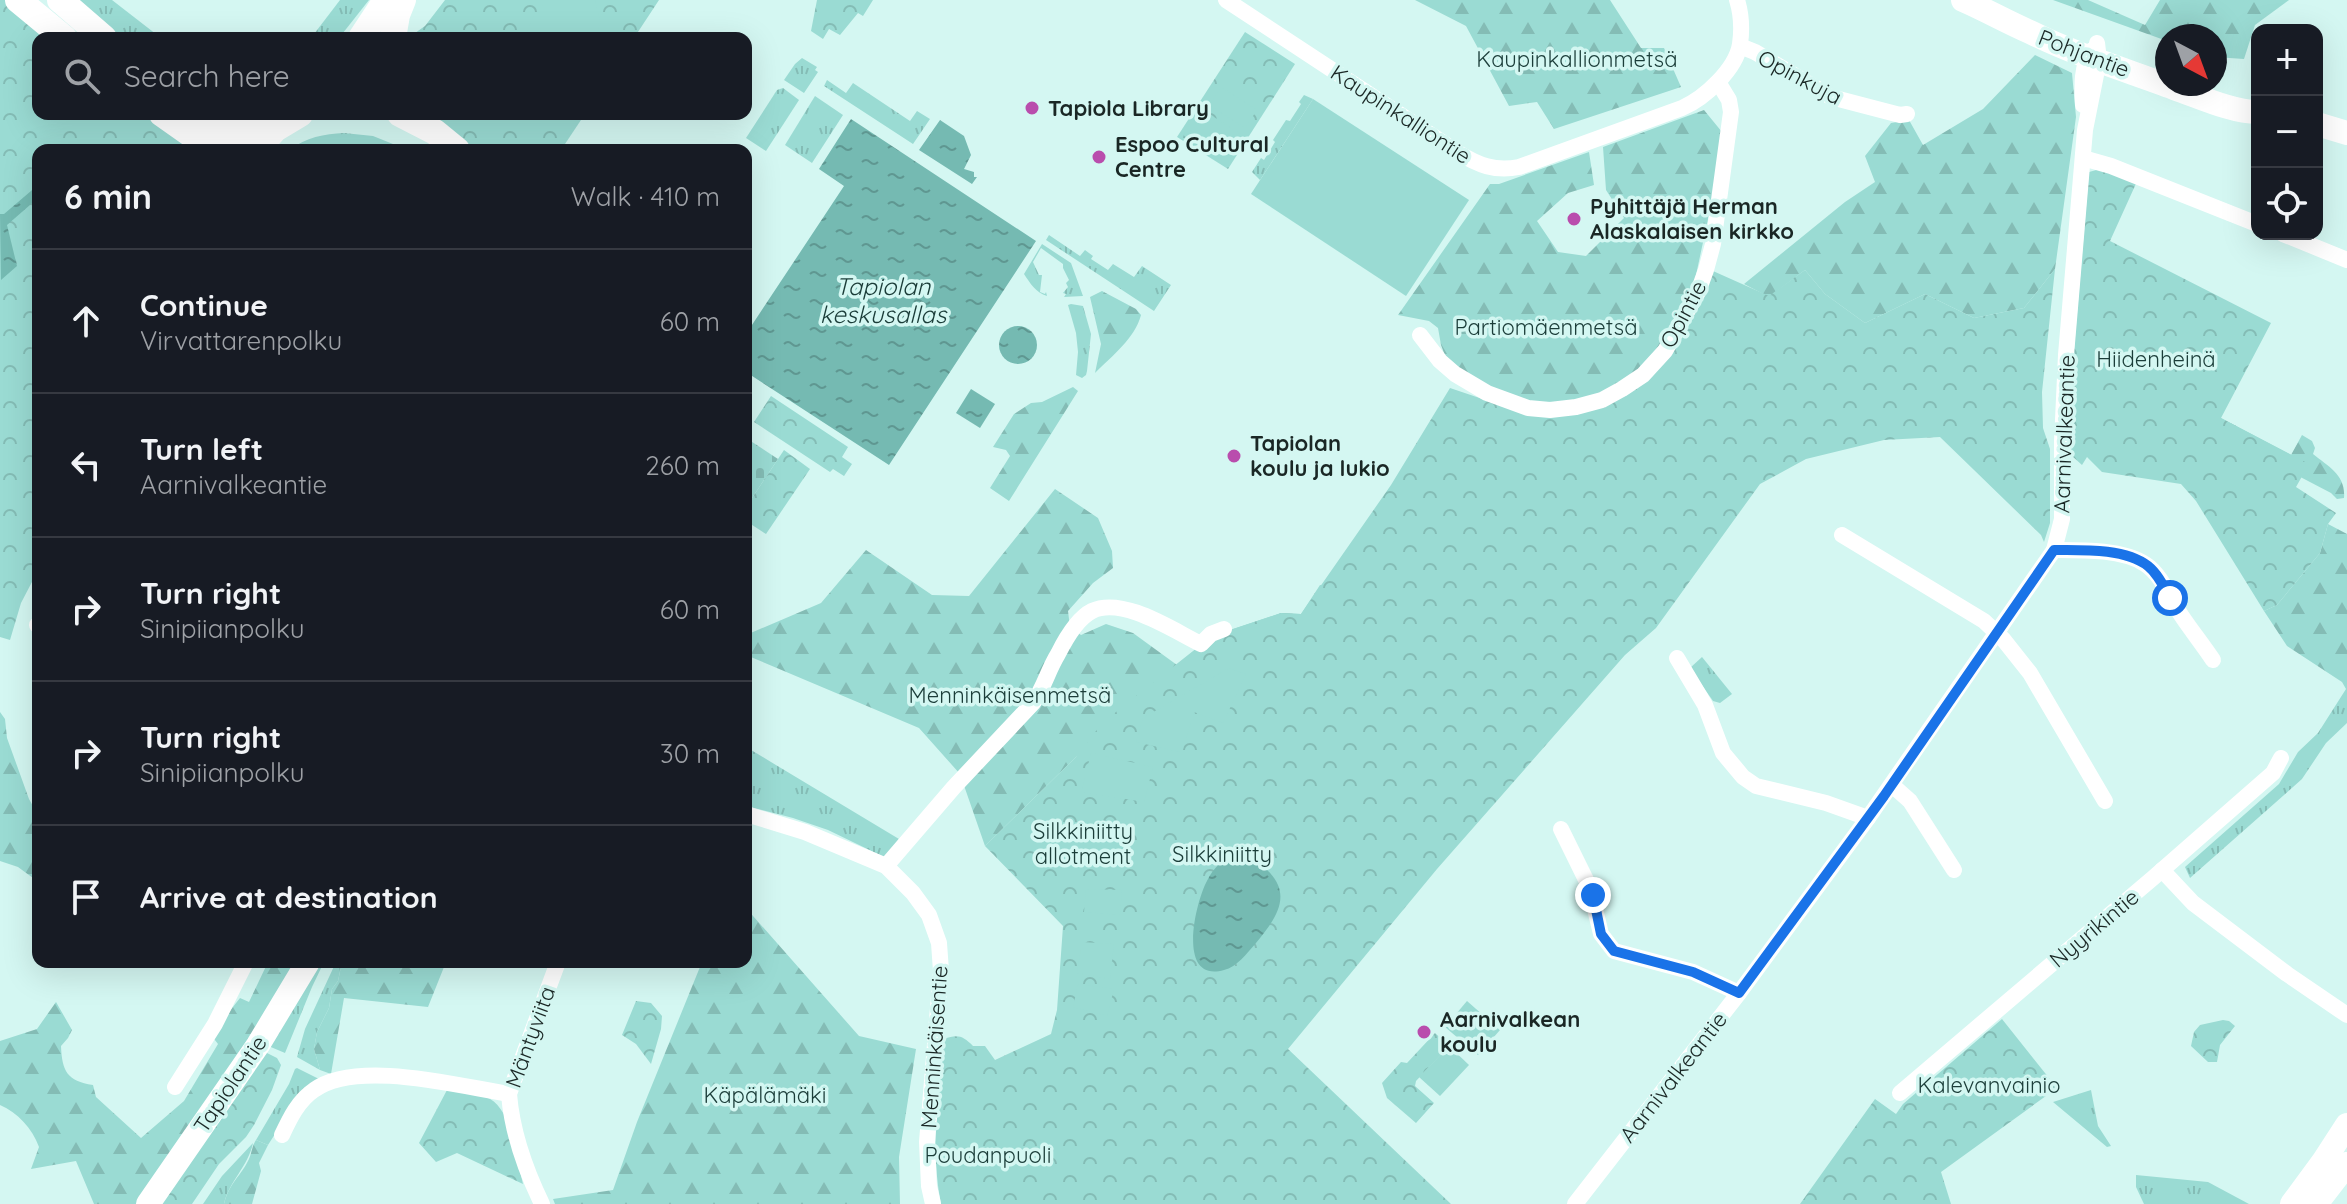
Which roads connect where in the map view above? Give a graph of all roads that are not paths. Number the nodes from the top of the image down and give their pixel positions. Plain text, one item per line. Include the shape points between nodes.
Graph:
1 (18, 0) edge
2 (60, 0) edge
3 (403, 0) edge
4 (1226, 0) edge
5 (1737, 0) edge
6 (1963, 0) edge
7 (374, 18) edge
8 (57, 32) edge
9 (97, 32) edge
10 (359, 32) edge
11 (394, 32) edge
12 (1740, 46) junction
13 (2095, 53) junction
14 (2155, 66) edge
15 (1718, 82) junction
16 (2227, 89) edge
17 (2251, 97) edge
18 (2251, 112) edge
19 (1907, 114) dead end
20 (170, 120) edge
21 (204, 120) edge
22 (234, 120) edge
23 (288, 120) edge
24 (423, 121) edge
25 (2323, 126) edge
26 (263, 132) edge
27 (2347, 133) edge
28 (204, 144) edge
29 (452, 144) edge
30 (2083, 158) junction
31 (2251, 222) edge
32 (2298, 240) edge
33 (2347, 260) edge
34 (1420, 335) dead end
35 (1842, 535) dead end
36 (2054, 550) junction
37 (1224, 629) dead end
38 (1997, 633) junction
39 (1677, 658) dead end
40 (2213, 660) dead end
41 (2281, 758) dead end
42 (1892, 785) junction
43 (2105, 801) dead end
44 (752, 816) edge
45 (1868, 818) junction
46 (1561, 829) dead end
47 (886, 866) junction
48 (1954, 870) dead end
49 (2162, 870) junction
50 (243, 968) edge
51 (304, 968) edge
52 (556, 968) edge
53 (1739, 993) junction
54 (2347, 1015) edge
55 (175, 1087) dead end
56 (1900, 1093) dead end
57 (509, 1094) junction
58 (2347, 1125) edge
59 (282, 1135) dead end
60 (2347, 1164) edge
61 (148, 1204) edge
62 (542, 1204) edge
63 (933, 1204) edge
64 (1575, 1204) edge
65 (2292, 1204) edge
66 (2316, 1204) edge

1 - 8 main road
2 - 9 main road
3 - 11 main road
4 - 15 street, Kaupinkalliontie via 1457,152 1494,169 1519,167 1682,108
5 - 12 street
6 - 13 main road, Pohjantie via 2029,32
7 - 10 main road
12 - 15 street
12 - 19 street, Opinkuja via 1831,97
13 - 14 main road, Pohjantie
13 - 18 main road, Pohjantie via 2197,96
13 - 30 street, Aarnivalkeantie via 2081,83
15 - 34 street, Opintie via 1731,112 1713,244 1698,292 1665,351 1643,375 1602,400 1563,409 1528,408 1455,374
16 - 17 main road
20 - 28 main road
21 - 26 main road via 227,136 255,138
22 - 26 main road
23 - 26 main road
24 - 29 main road
25 - 27 main road
30 - 31 street
30 - 36 street, Aarnivalkeantie via 2066,355 2062,519
32 - 33 street
35 - 38 street
36 - 38 street, Aarnivalkeantie
36 - 40 street via 2090,549 2146,564
37 - 47 street via 1201,644 1122,608 1089,612 1057,655 1033,703
38 - 42 street, Aarnivalkeantie
38 - 43 street via 2030,673
39 - 45 street via 1705,705 1723,753 1743,777 1756,786
41 - 49 street, Nyyrikintie via 2273,773
42 - 45 street, Aarnivalkeantie
42 - 48 street via 1910,801
44 - 47 street, Menninkäisentie
45 - 53 street, Aarnivalkeantie
46 - 53 street via 1590,888 1607,945 1622,955 1693,972
47 - 63 street, Menninkäisentie via 929,915 939,943 927,1142
49 - 54 street via 2224,928
49 - 56 street, Nyyrikintie
50 - 55 street
51 - 61 main road, Tapiolantie
52 - 57 street, Mäntyviita
53 - 64 street, Aarnivalkeantie
57 - 59 street via 387,1075 342,1078 305,1097
57 - 62 street, Mäntyviita via 524,1165
58 - 65 main road
60 - 66 main road

